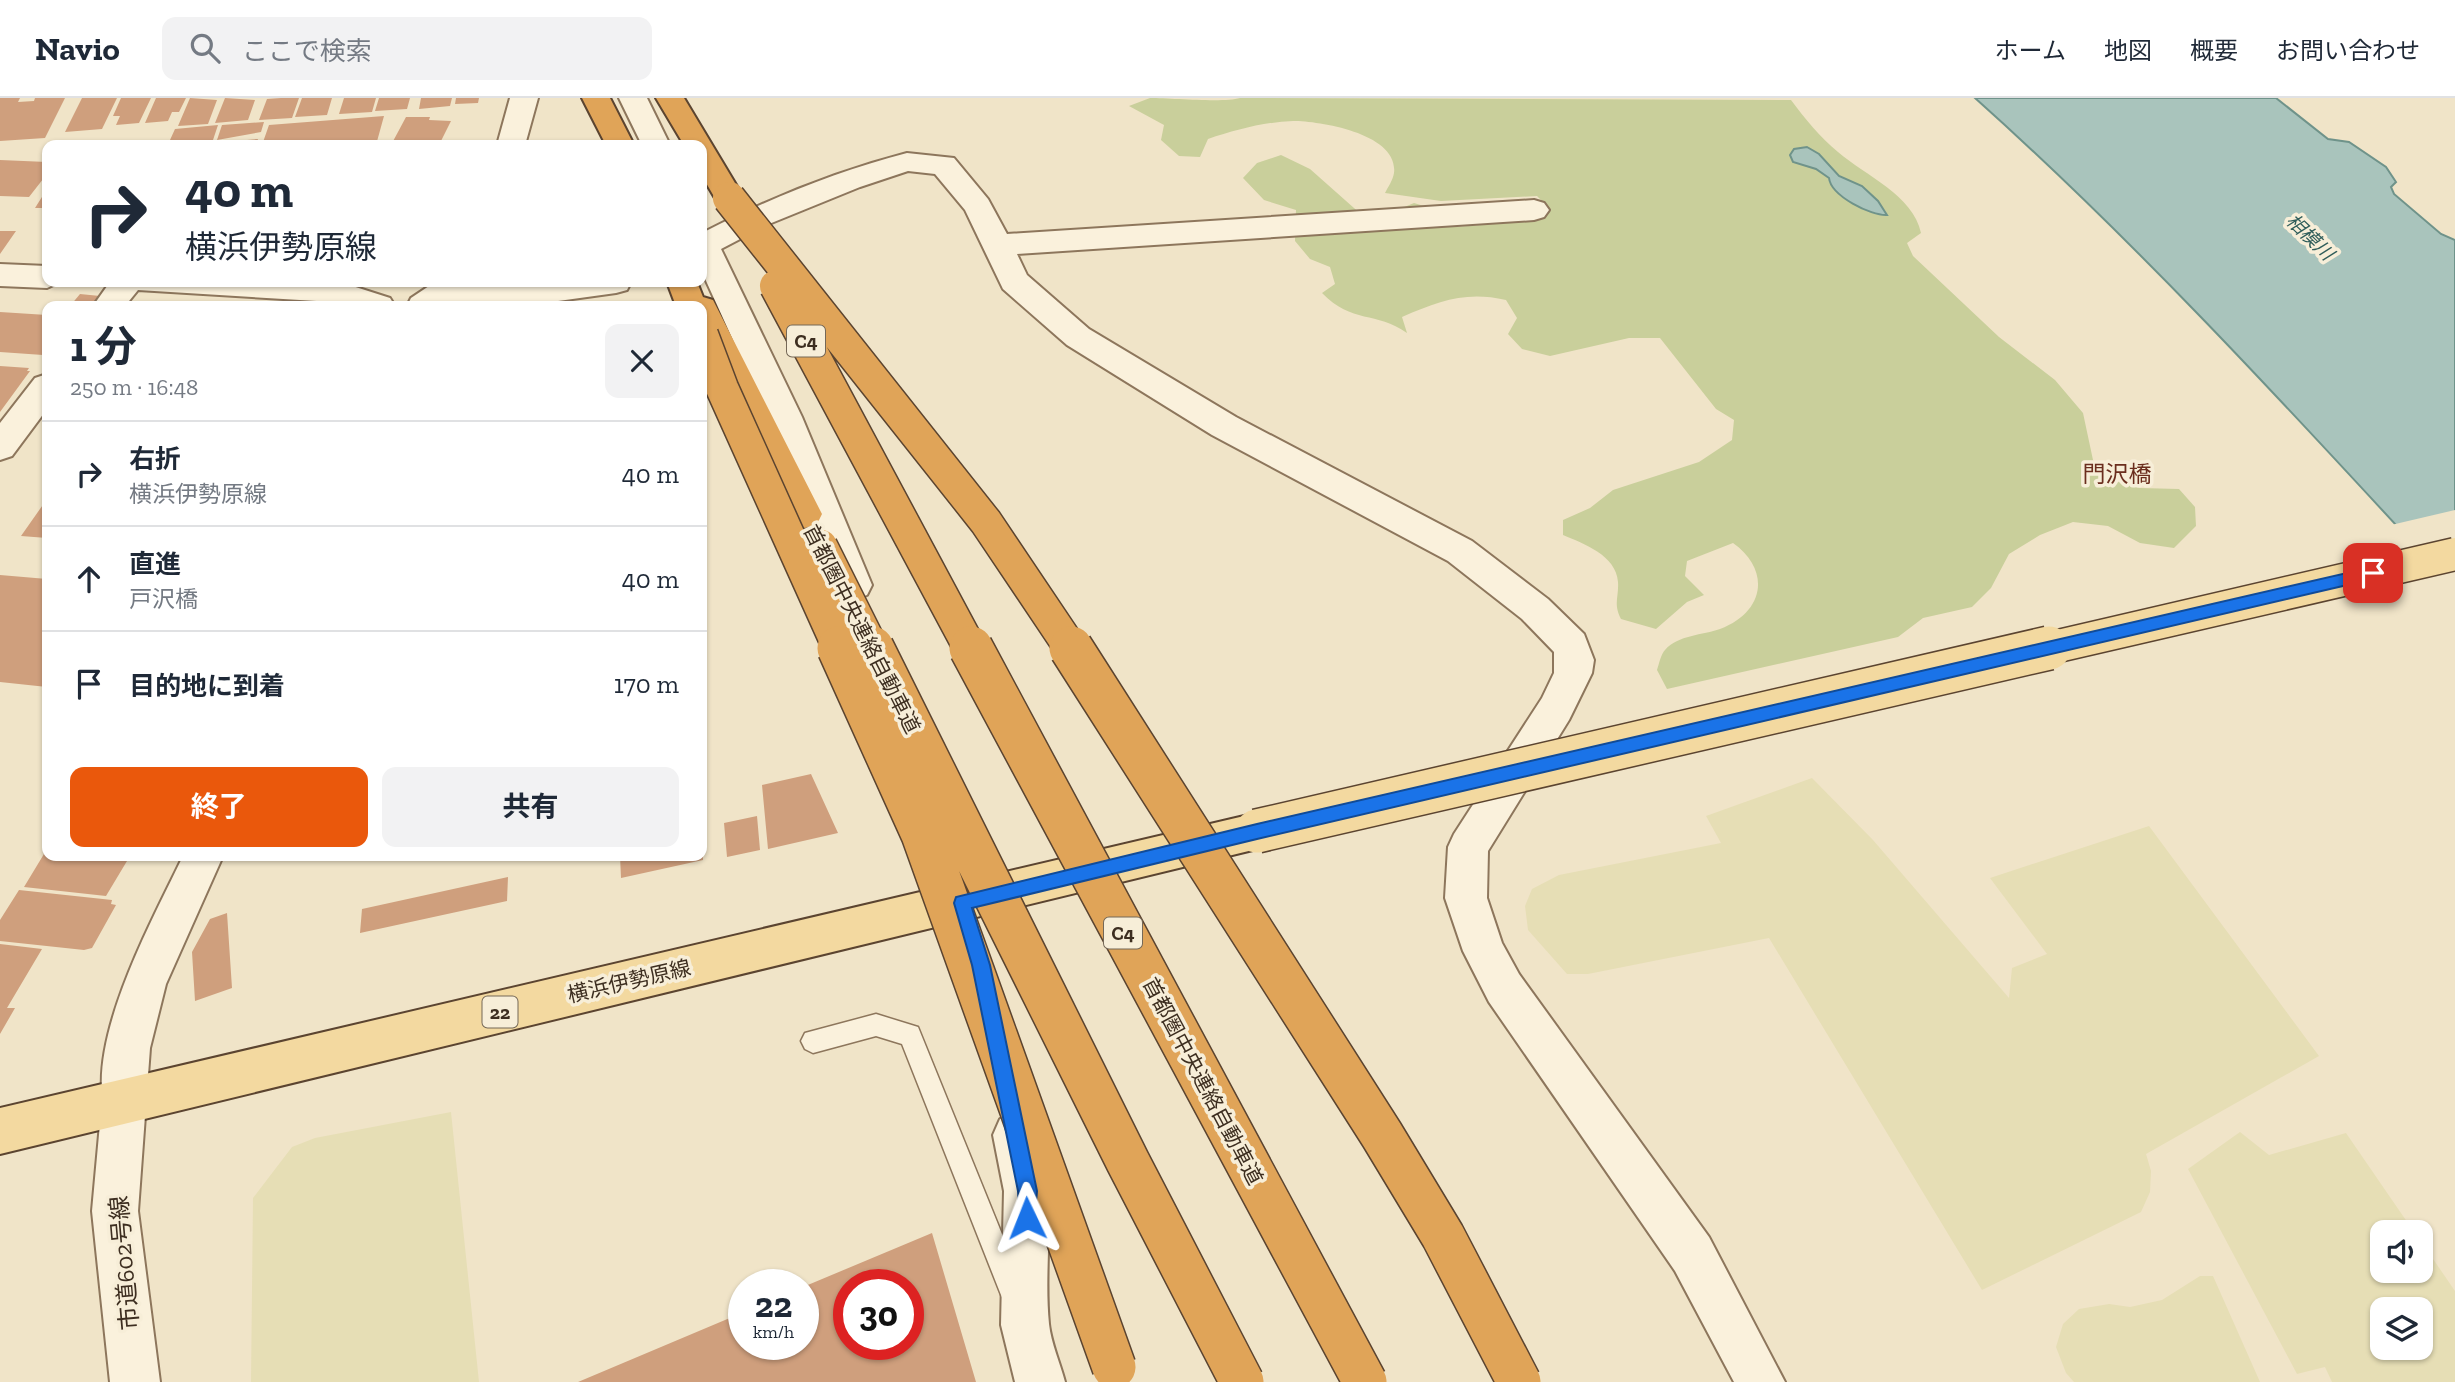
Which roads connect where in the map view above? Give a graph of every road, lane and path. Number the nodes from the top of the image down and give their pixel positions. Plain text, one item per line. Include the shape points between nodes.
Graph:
1 (524, 98) edge
2 (596, 98) edge
3 (633, 98) edge
4 (670, 98) edge
5 (511, 140) edge
6 (617, 140) edge
7 (654, 140) edge
8 (695, 140) edge
9 (707, 161) edge
10 (729, 198) junction
11 (1534, 210) dead end
12 (998, 245) junction
13 (707, 248) edge
14 (707, 268) edge
15 (0, 275) edge
16 (42, 277) edge
17 (123, 287) edge
18 (259, 287) edge
19 (581, 287) edge
20 (438, 293) edge
21 (112, 301) edge
22 (364, 301) edge
23 (707, 319) edge
24 (707, 348) edge
25 (42, 392) edge
26 (0, 447) edge
27 (2455, 554) edge
28 (201, 861) edge
29 (962, 903) junction
30 (813, 1041) dead end
31 (124, 1102) junction
32 (0, 1130) edge
33 (1026, 1325) junction
34 (135, 1382) edge
35 (1040, 1382) edge
36 (1118, 1382) edge
37 (1242, 1382) edge
38 (1365, 1382) edge
39 (1520, 1382) edge
40 (1760, 1382) edge

1 - 5 street
2 - 6 highway
3 - 7 street
4 - 8 highway
9 - 10 highway, C4
10 - 38 highway, 首都圏中央連絡自動車道 / C4, bridge
10 - 39 highway, bridge via 1028,581 1389,1146 1443,1236
11 - 12 street
12 - 13 street via 978,205 944,165 907,162 758,217
12 - 40 street via 1014,281 1078,337 1224,426 1460,551 1535,609 1571,645 1573,673 1556,709 1468,847 1466,898 1484,951 1504,988 1692,1254
14 - 29 street via 785,417 878,644
15 - 16 street
17 - 21 street
18 - 22 street via 335,291
19 - 20 street via 518,296
23 - 37 highway, 首都圏中央連絡自動車道, bridge
24 - 36 highway, bridge via 923,834
25 - 26 street
27 - 29 main road, 横浜伊勢原線 / 22, bridge
28 - 31 street, 市道602号線 via 145,983 128,1048
29 - 31 main road, 横浜伊勢原線 / 22
29 - 33 street via 981,965 1027,1191
30 - 33 lane via 876,1025 910,1035
31 - 32 main road, 横浜伊勢原線 / 22
31 - 34 street, 市道602号線 via 115,1212
33 - 35 street

